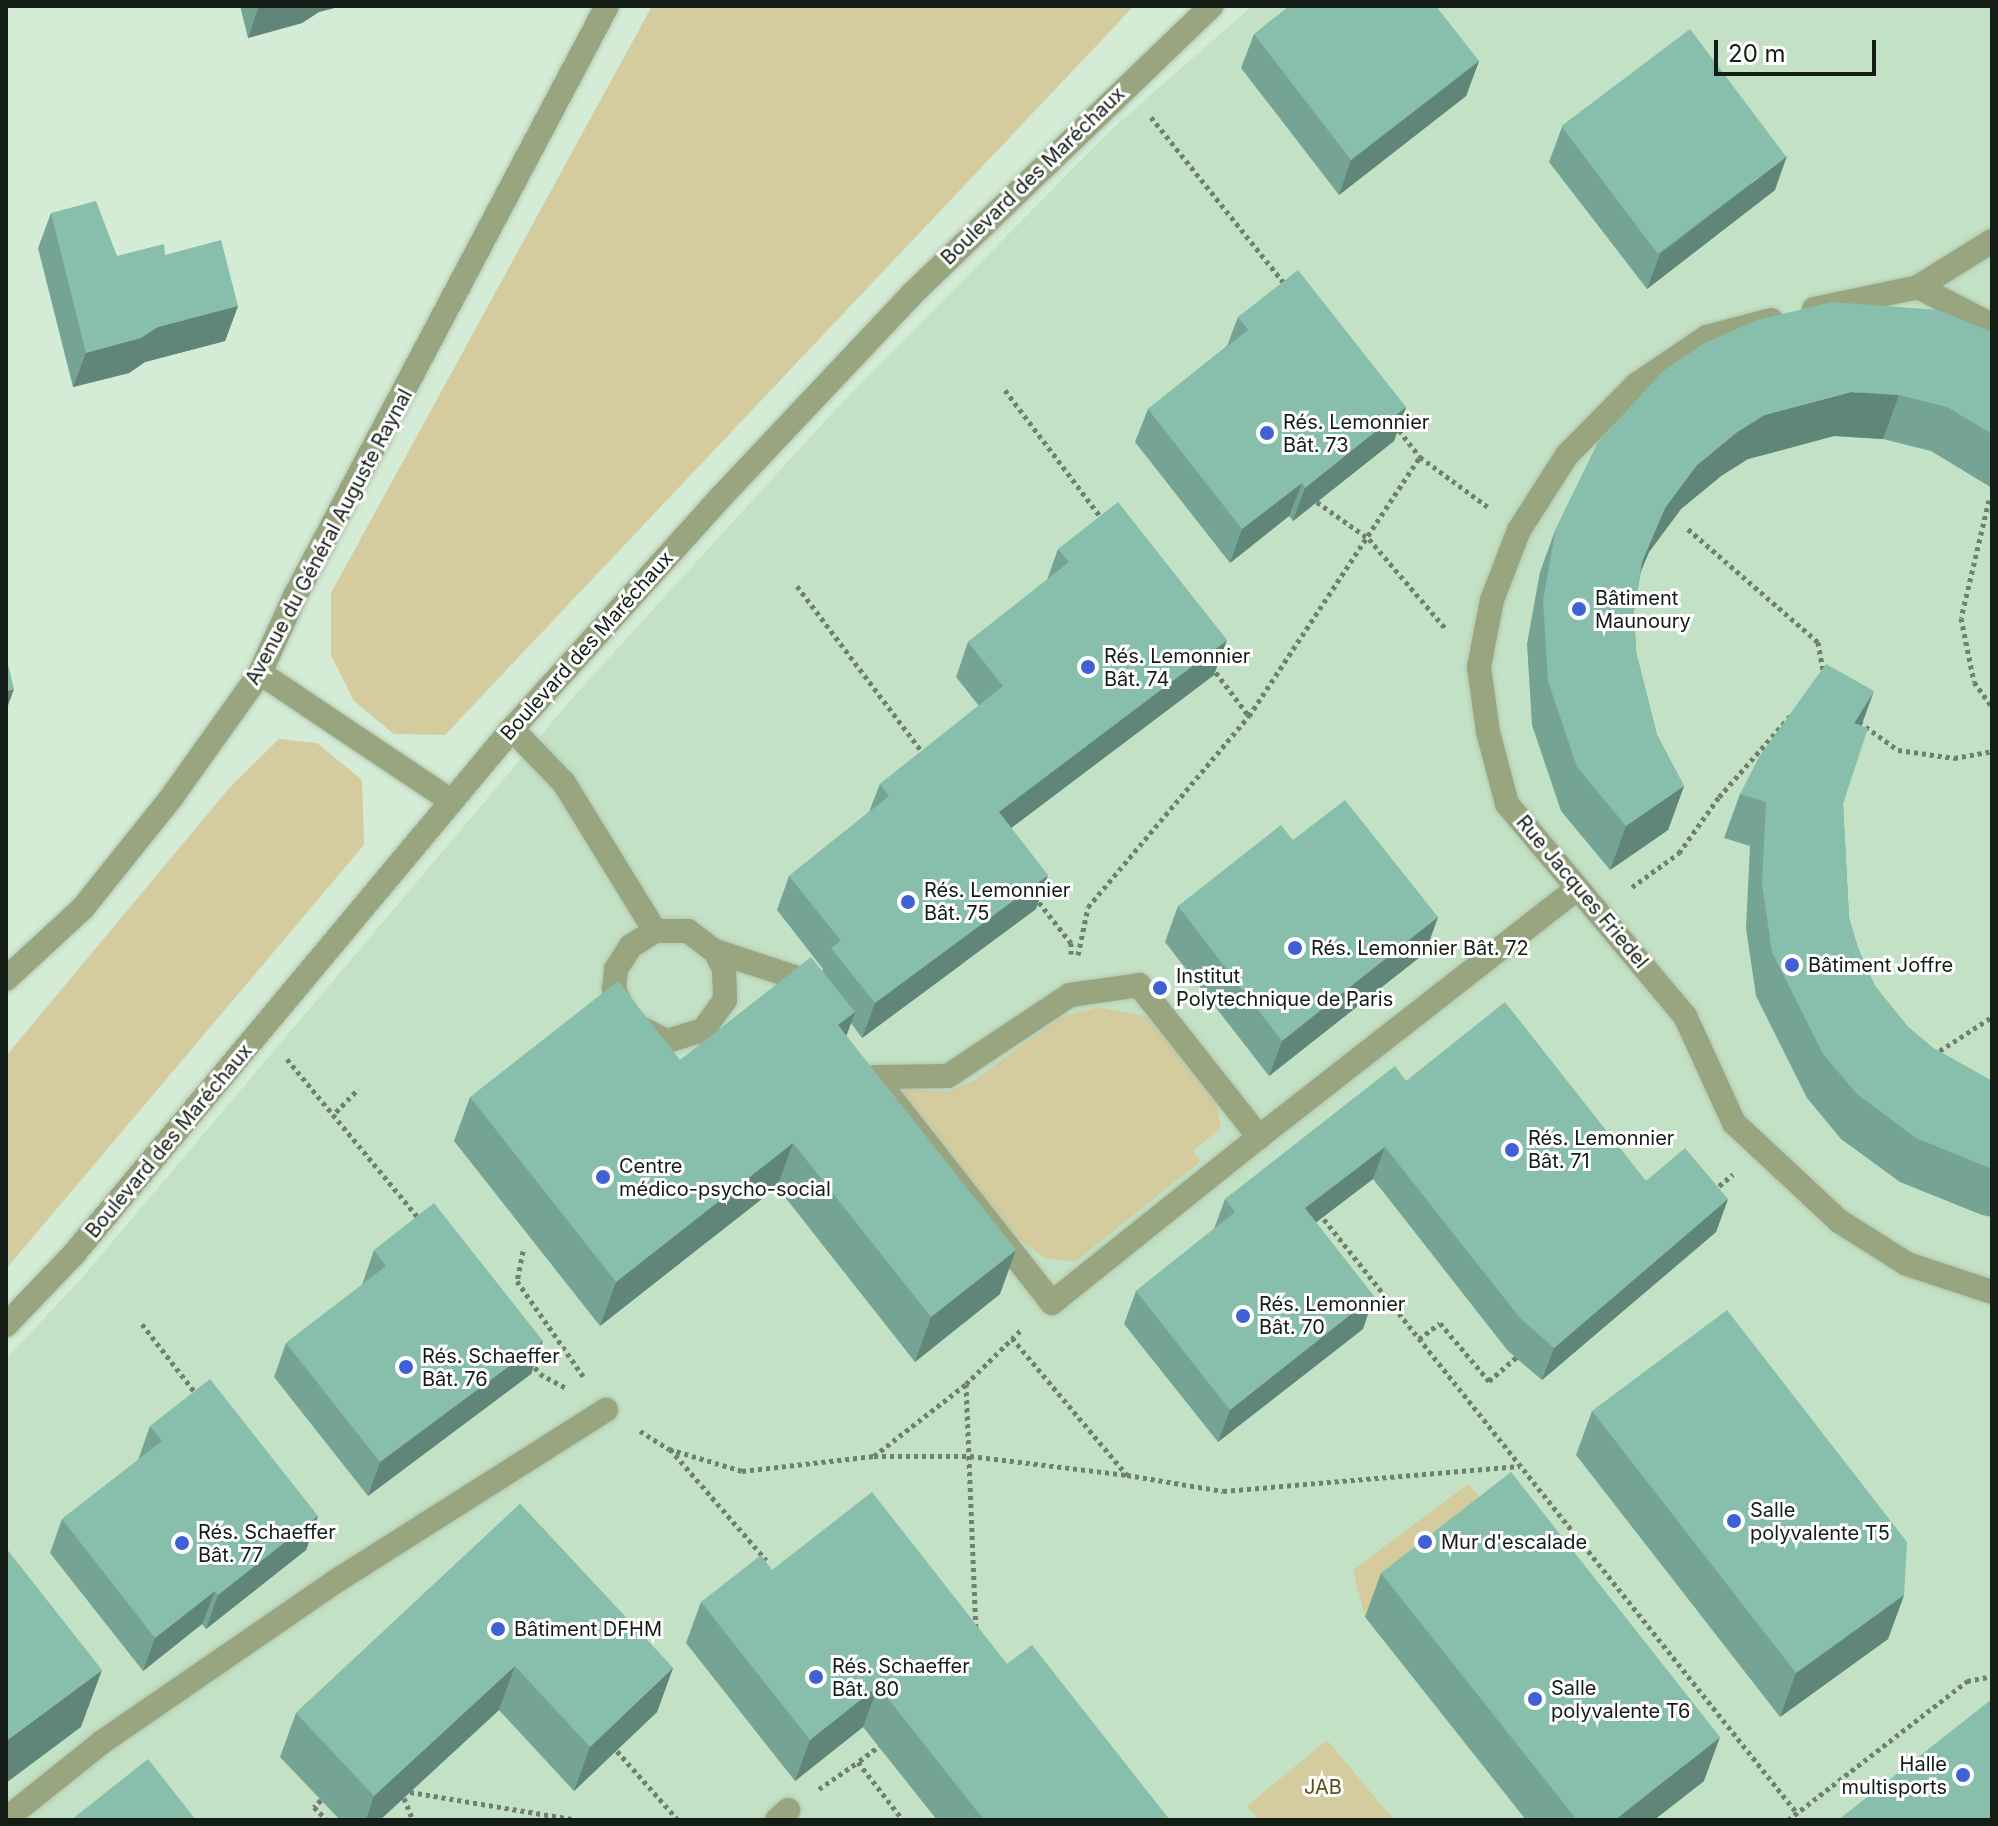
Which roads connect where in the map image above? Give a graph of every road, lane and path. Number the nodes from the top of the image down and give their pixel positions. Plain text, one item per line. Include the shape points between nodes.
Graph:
1 (607, 6) edge
2 (1211, 6) edge
3 (1125, 85) junction
4 (1992, 241) edge
5 (1918, 287) junction
6 (1297, 300) edge
7 (1992, 325) edge
8 (1005, 390) dead end
9 (1391, 421) edge
10 (1420, 457) junction
11 (1989, 500) dead end
12 (1317, 502) edge
13 (1107, 526) edge
14 (1688, 529) edge
15 (1519, 530) junction
16 (1369, 539) junction
17 (797, 586) dead end
18 (1201, 653) edge
19 (1479, 667) junction
20 (260, 673) junction
21 (1822, 678) edge
22 (1992, 707) edge
23 (1795, 711) edge
24 (1249, 716) junction
25 (1852, 717) edge
26 (512, 729) junction
27 (1992, 751) edge
28 (928, 760) edge
29 (451, 801) junction
30 (1575, 890) junction
31 (1033, 894) edge
32 (655, 931) junction
33 (715, 951) junction
34 (6, 979) edge
35 (1070, 995) junction
36 (825, 1015) edge
37 (1992, 1017) edge
38 (262, 1031) junction
39 (855, 1052) edge
40 (1930, 1057) edge
41 (875, 1077) junction
42 (358, 1089) dead end
43 (336, 1112) junction
44 (1259, 1137) junction
45 (1742, 1167) dead end
46 (1706, 1197) edge
47 (1315, 1208) edge
48 (423, 1224) edge
49 (523, 1251) dead end
50 (1992, 1292) edge
51 (142, 1324) dead end
52 (6, 1325) edge
53 (1419, 1339) junction
54 (521, 1349) edge
55 (1525, 1351) edge
56 (966, 1384) junction
57 (201, 1400) edge
58 (606, 1410) junction
59 (669, 1449) junction
60 (874, 1456) junction
61 (970, 1456) junction
62 (1520, 1466) junction
63 (1127, 1475) junction
64 (766, 1560) edge
65 (976, 1639) edge
66 (1992, 1676) edge
67 (894, 1735) edge
68 (617, 1751) edge
69 (410, 1792) edge
70 (404, 1798) edge
71 (321, 1800) dead end
72 (1797, 1813) junction
73 (6, 1819) edge
74 (327, 1820) edge
75 (413, 1820) edge
76 (578, 1820) edge
77 (678, 1820) edge
78 (903, 1820) edge
79 (1788, 1820) edge

1 - 20 street, Avenue du Général Auguste Raynal via 295,596
2 - 3 street, Boulevard des Maréchaux
3 - 6 path
3 - 26 street, Boulevard des Maréchaux via 911,295
4 - 5 street, Rue Jacques Friedel
5 - 7 street
5 - 15 street, Rue Jacques Friedel via 1707,337 1637,384 1567,455
8 - 13 path
9 - 10 path
10 - 15 path
10 - 16 path
11 - 22 path via 1961,618 1974,682
12 - 16 path
14 - 21 path via 1818,642 1825,665
15 - 19 street, Rue Jacques Friedel via 1492,600
16 - 19 path
16 - 24 path
17 - 28 path
18 - 24 path
19 - 30 street, Rue Jacques Friedel via 1488,732 1507,804
20 - 29 street
20 - 34 street, Avenue du Général Auguste Raynal via 171,798 83,908
23 - 30 path via 1773,731 1679,853 1636,887
24 - 35 path via 1088,907
25 - 27 path via 1898,750 1954,758
26 - 29 street, Boulevard des Maréchaux
26 - 32 street via 564,783
29 - 38 street, Boulevard des Maréchaux
30 - 44 street
30 - 50 street, Rue Jacques Friedel via 1685,1016 1734,1123 1786,1177 1839,1221 1907,1264
31 - 35 path via 1071,943
32 - 33 street via 688,931
32 - 33 street via 631,946 616,969 614,989 627,1021 651,1037 687,1038 719,1013 727,985
33 - 36 street via 794,977
35 - 41 street via 948,1076
35 - 44 street via 1139,985
37 - 40 path
38 - 43 path
38 - 52 street, Boulevard des Maréchaux
39 - 41 street
41 - 44 street via 1052,1303
42 - 43 path
43 - 48 path
45 - 46 path
47 - 53 path
49 - 58 path via 517,1281
51 - 57 path
53 - 55 path via 1440,1323 1489,1381
53 - 62 path
54 - 58 path via 540,1374
56 - 60 path
56 - 61 path
56 - 63 path via 1012,1338
58 - 59 path
58 - 73 street via 341,1578 102,1742
59 - 60 path via 742,1471
59 - 64 path
60 - 61 path
61 - 63 path
61 - 65 path
62 - 63 path via 1223,1491
62 - 72 path
66 - 72 path via 1967,1681
67 - 78 path via 858,1762
68 - 77 path
69 - 76 path
70 - 75 path
71 - 74 path via 314,1807
72 - 79 path

